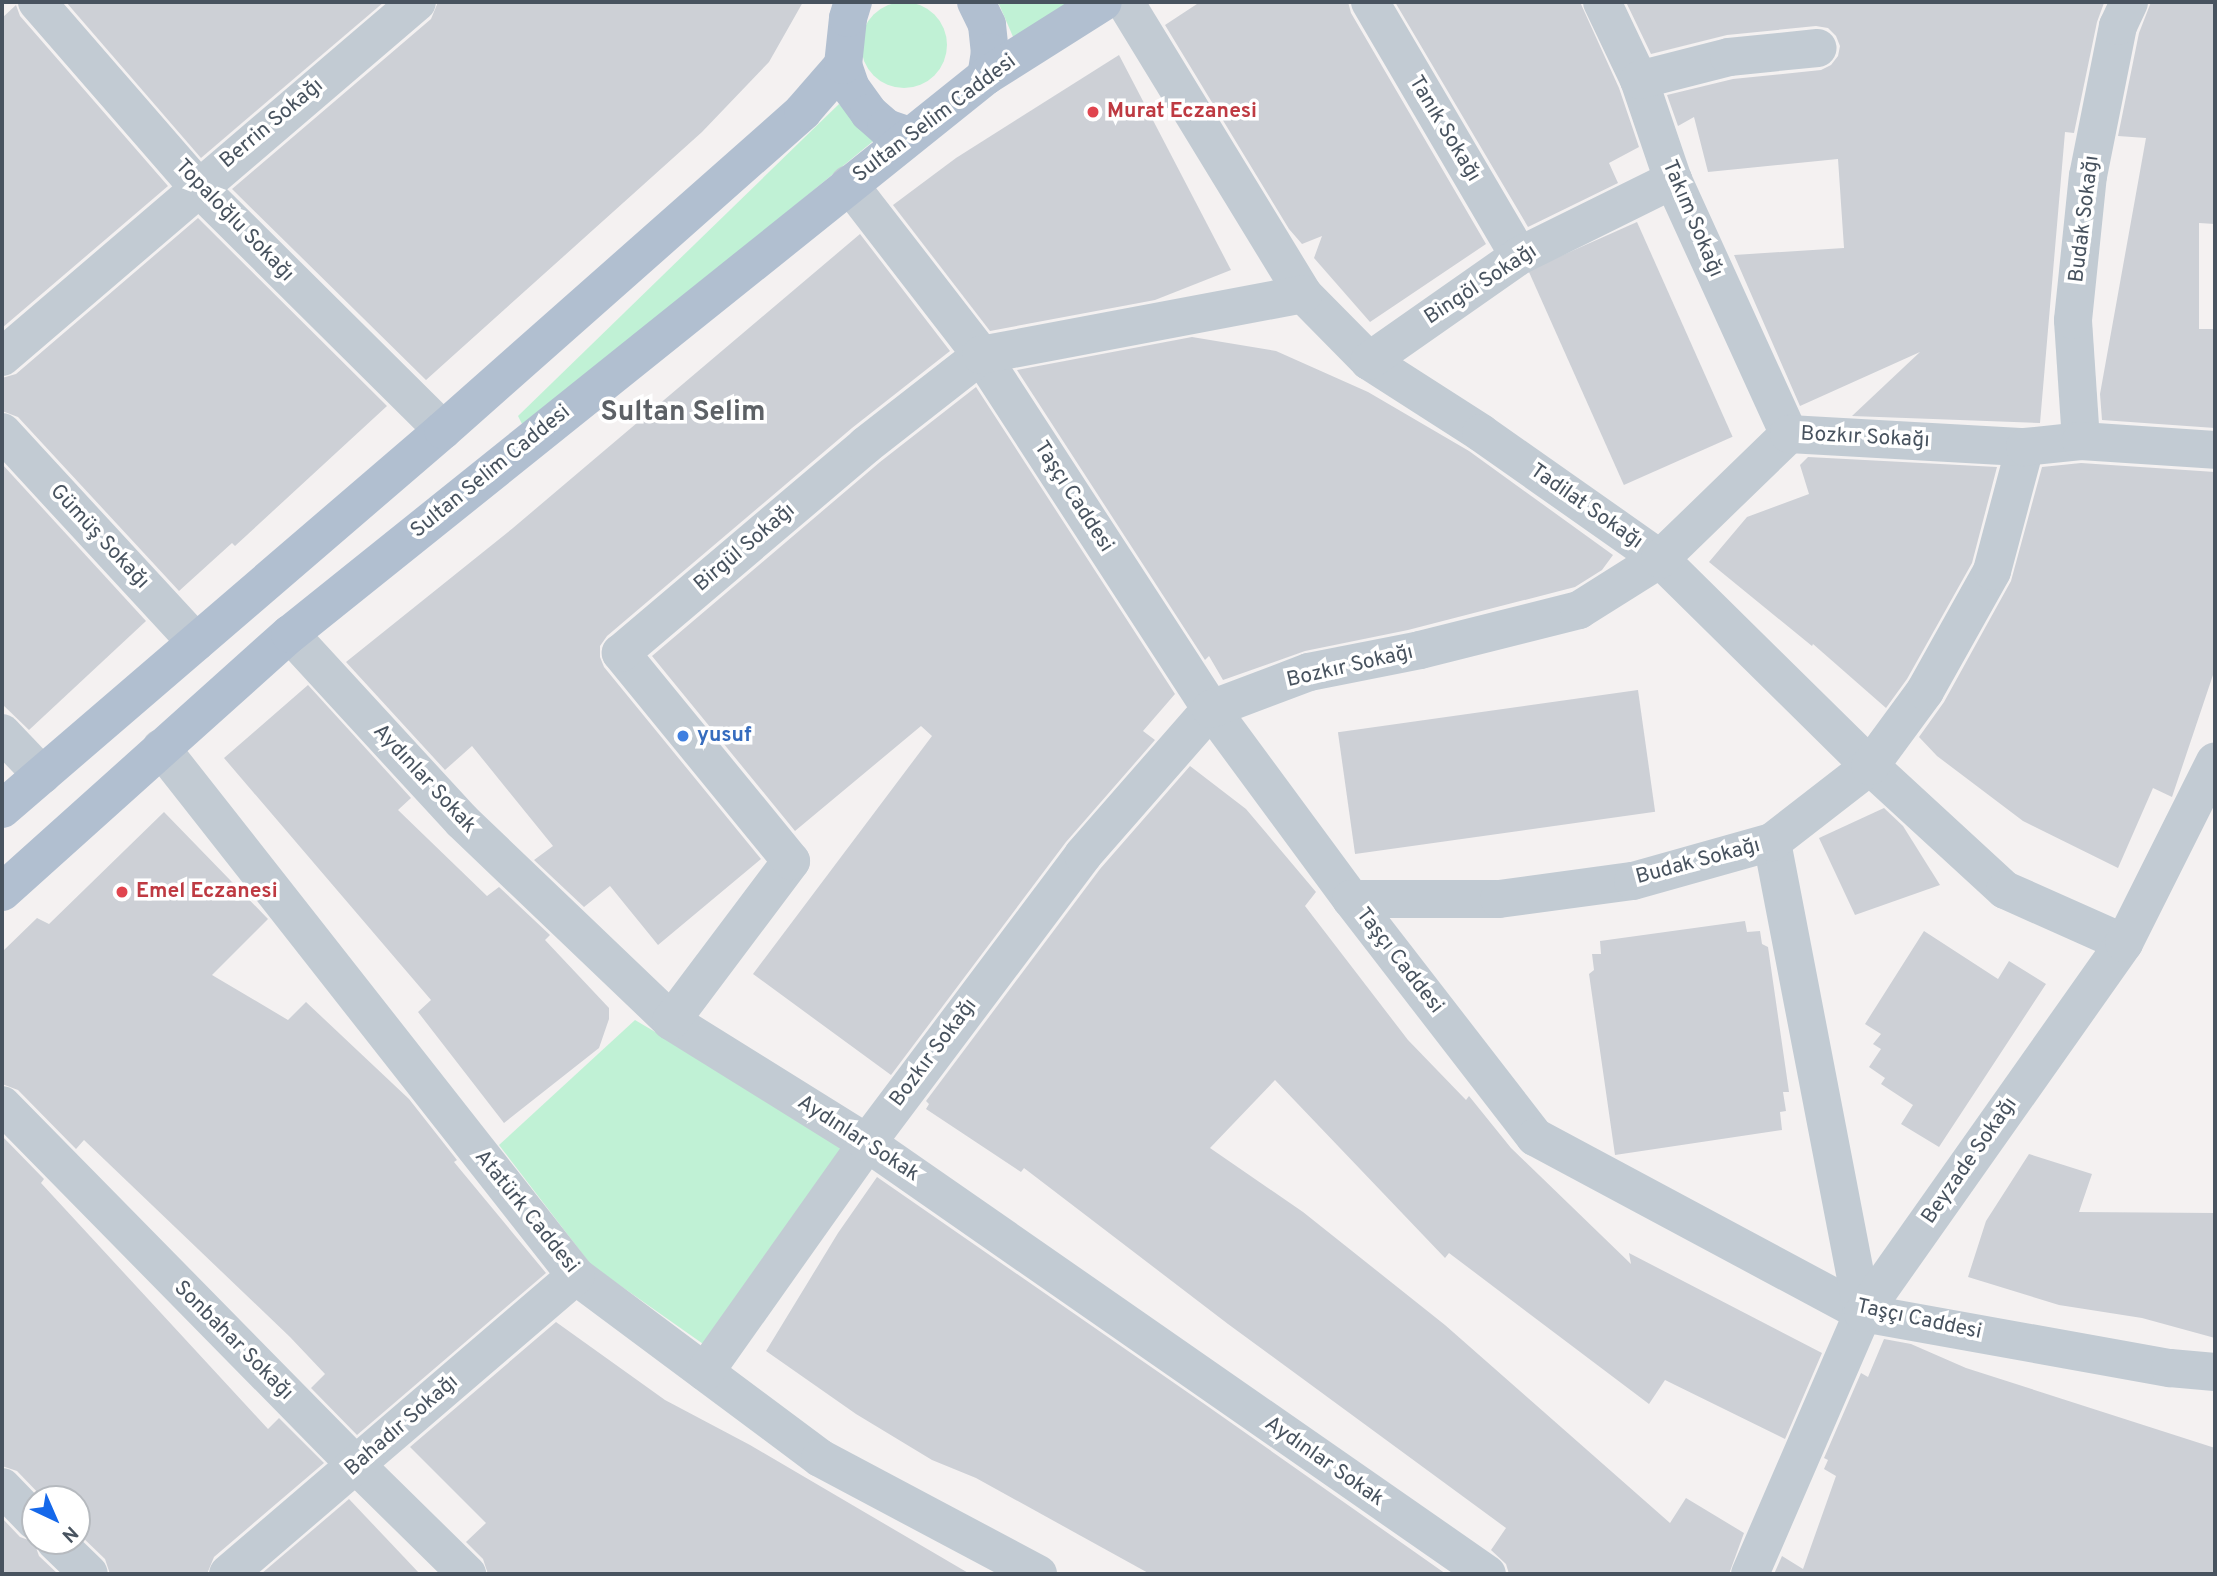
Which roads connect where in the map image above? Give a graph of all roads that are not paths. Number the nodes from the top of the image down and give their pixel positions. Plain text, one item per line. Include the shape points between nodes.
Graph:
1 (37, 2) edge
2 (417, 2) edge
3 (853, 2) edge
4 (976, 2) edge
5 (1102, 2) edge
6 (1125, 2) edge
7 (1370, 2) edge
8 (1602, 2) edge
9 (2129, 2) edge
10 (1818, 48) dead end
11 (843, 65) junction
12 (986, 76) junction
13 (1639, 80) junction
14 (909, 136) junction
15 (1673, 180) junction
16 (849, 184) junction
17 (198, 187) junction
18 (1518, 256) junction
19 (1303, 294) junction
20 (981, 355) junction
21 (2, 357) edge
22 (1369, 361) junction
23 (443, 430) junction
24 (2, 432) edge
25 (1788, 434) junction
26 (2081, 441) junction
27 (2025, 447) junction
28 (2215, 450) edge
29 (1660, 559) junction
30 (290, 634) junction
31 (196, 642) junction
32 (232, 685) junction
33 (1211, 709) junction
34 (2, 733) edge
35 (161, 748) junction
36 (2215, 761) edge
37 (1870, 766) junction
38 (42, 775) junction
39 (2, 809) edge
40 (1772, 842) junction
41 (2, 892) edge
42 (1351, 899) junction
43 (2124, 943) junction
44 (671, 1021) junction
45 (2, 1105) edge
46 (867, 1143) junction
47 (576, 1276) junction
48 (1863, 1313) junction
49 (705, 1372) junction
50 (2215, 1373) edge
51 (356, 1465) junction
52 (2, 1488) edge
53 (21, 1507) edge
54 (69, 1555) edge
55 (89, 1574) edge
56 (228, 1574) edge
57 (467, 1574) edge
58 (1038, 1574) edge
59 (1487, 1574) edge
60 (1750, 1574) edge

1 - 17 street, Topaloğlu Sokağı
2 - 17 street, Berrin Sokağı
3 - 11 main road
4 - 12 main road via 987,25 990,52
5 - 12 main road, Sultan Selim Caddesi
6 - 19 street, Tadilat Sokağı
7 - 18 street, Tanık Sokağı
8 - 13 street, Takım Sokağı
9 - 26 street, Budak Sokağı via 2118,26 2088,176 2073,320
10 - 13 street via 1729,57
11 - 14 main road via 851,88 869,113 886,128
11 - 23 main road via 803,111
12 - 14 main road, Sultan Selim Caddesi
13 - 15 street, Takım Sokağı
14 - 16 main road, Sultan Selim Caddesi
15 - 18 street, Bingöl Sokağı
15 - 25 street, Takım Sokağı
16 - 20 street, Taşçı Caddesi
16 - 30 main road, Sultan Selim Caddesi
17 - 21 street, Berrin Sokağı
17 - 23 street, Topaloğlu Sokağı
18 - 22 street, Bingöl Sokağı
19 - 20 street, Birgül Sokağı
19 - 22 street, Tadilat Sokağı
20 - 33 street, Taşçı Caddesi
20 - 44 street, Birgül Sokağı via 866,445 621,653 791,860
22 - 29 street, Tadilat Sokağı
23 - 31 main road
24 - 31 street, Gümüş Sokağı
25 - 27 street, Bozkır Sokağı
25 - 29 street, Bozkır Sokağı
26 - 27 street, Bozkır Sokağı
26 - 28 street, Bozkır Sokağı
27 - 37 street, Budak Sokağı via 1992,571 1925,691
29 - 33 street, Bozkır Sokağı via 1579,610 1309,672
29 - 37 street, Tadilat Sokağı
30 - 32 main road, Sultan Selim Caddesi
30 - 44 street, Aydınlar Sokak via 462,821
31 - 32 main road
31 - 38 main road
32 - 35 main road, Sultan Selim Caddesi
33 - 42 street, Taşçı Caddesi
33 - 46 street, Bozkır Sokağı via 1083,855
34 - 38 street
35 - 41 main road, Sultan Selim Caddesi
35 - 47 street, Atatürk Caddesi
36 - 43 street, Beyzade Sokağı
37 - 40 street, Budak Sokağı
37 - 43 street, Tadilat Sokağı via 2005,890
38 - 39 main road
40 - 42 street, Budak Sokağı via 1633,881 1499,899
40 - 48 street
42 - 48 street, Taşçı Caddesi via 1535,1137
43 - 48 street, Beyzade Sokağı
44 - 46 street, Aydınlar Sokak
45 - 51 street, Sonbahar Sokağı
46 - 49 street, Bozkır Sokağı
46 - 59 street, Aydınlar Sokak
47 - 49 street, Atatürk Caddesi
47 - 51 street, Bahadır Sokağı
48 - 50 street, Taşçı Caddesi
48 - 60 street, Beyzade Sokağı
49 - 58 street, Atatürk Caddesi via 820,1458
51 - 56 street, Bahadır Sokağı
51 - 57 street, Sonbahar Sokağı
52 - 53 street
54 - 55 street

